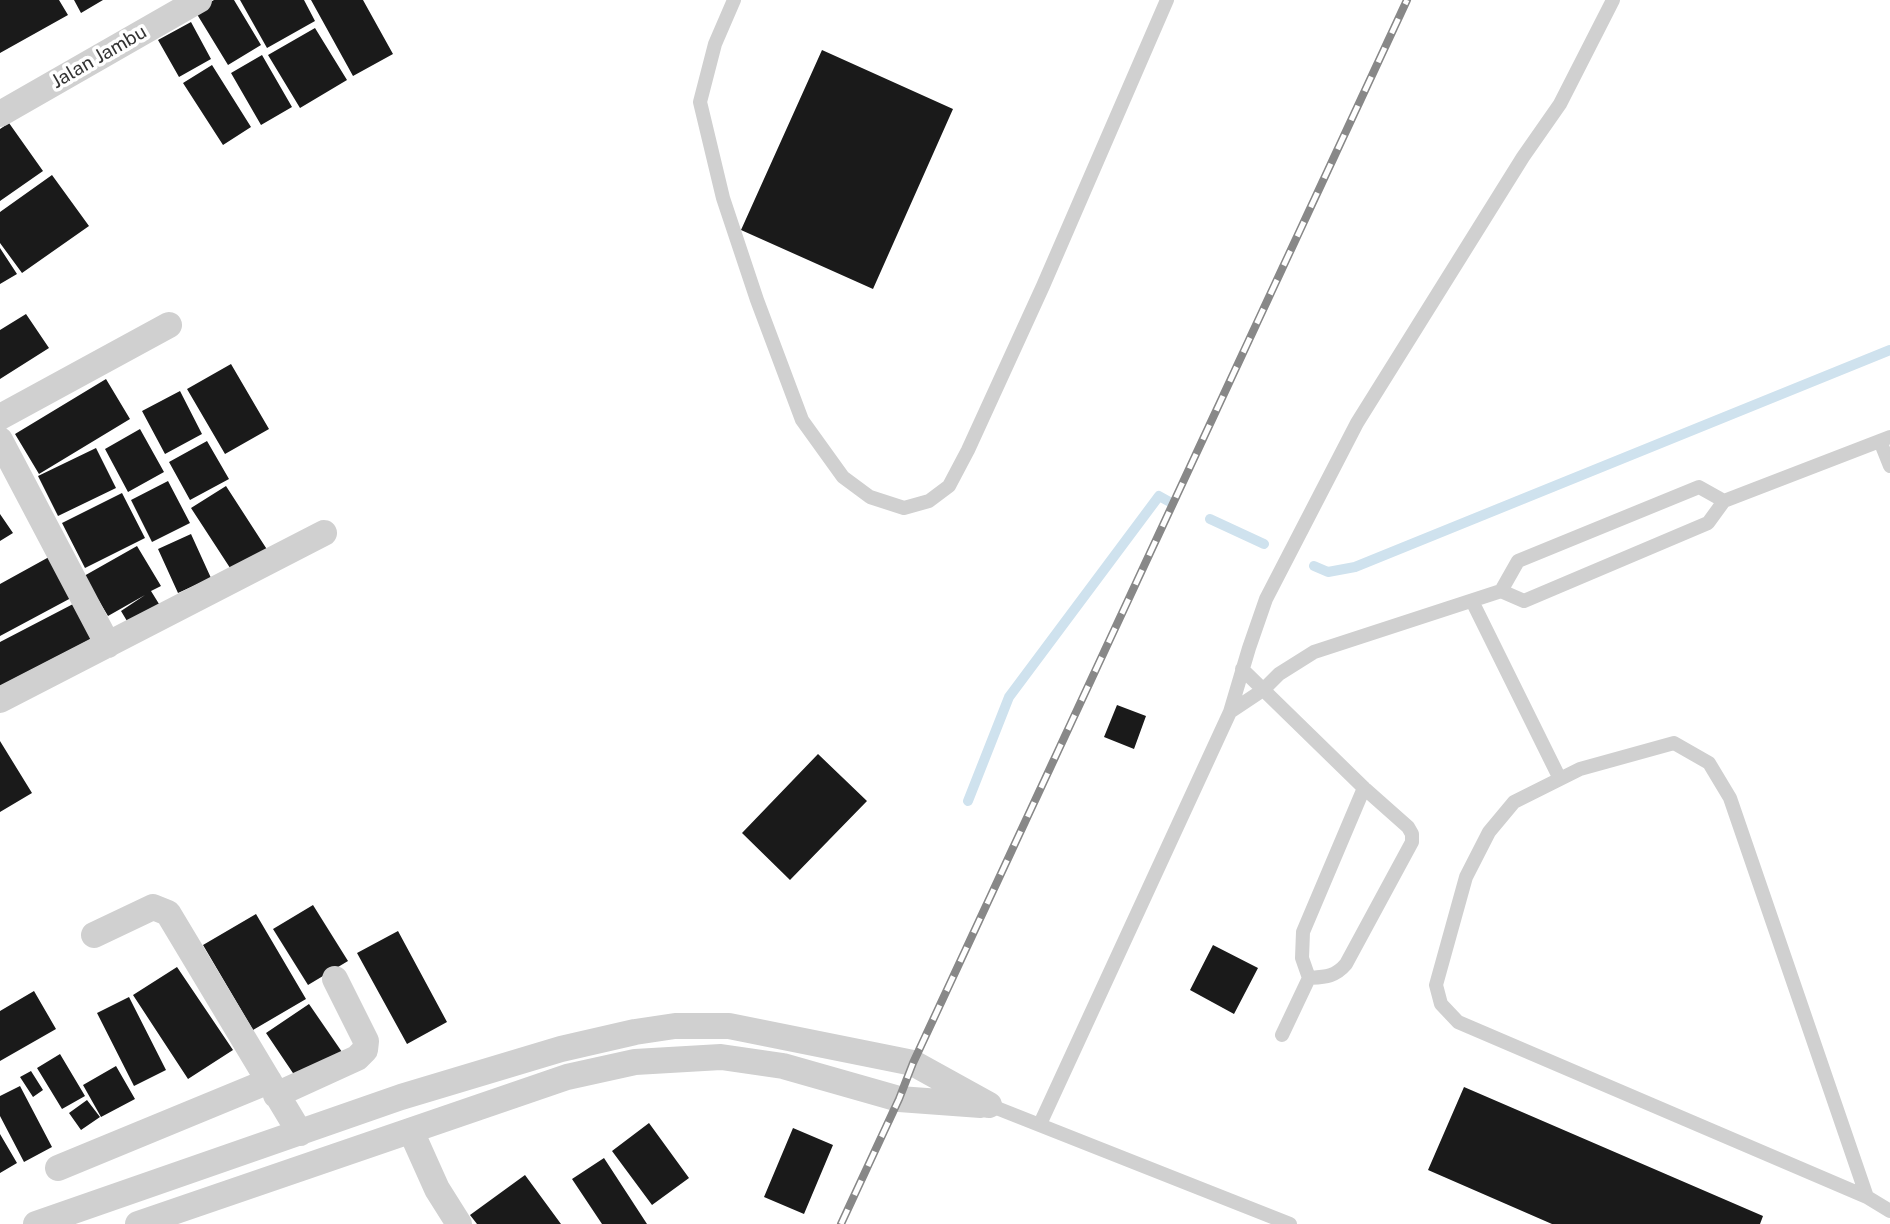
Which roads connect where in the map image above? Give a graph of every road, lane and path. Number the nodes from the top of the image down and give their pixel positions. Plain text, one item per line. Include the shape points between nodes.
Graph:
1 (199, 0) edge
2 (734, 0) edge
3 (1167, 0) edge
4 (1613, 0) edge
5 (0, 114) edge
6 (169, 325) dead end
7 (0, 417) edge
8 (1885, 439) edge
9 (0, 440) edge
10 (1890, 467) edge
11 (1724, 500) junction
12 (324, 533) dead end
13 (1500, 591) junction
14 (1472, 601) junction
15 (108, 645) junction
16 (1242, 669) junction
17 (1263, 690) junction
18 (0, 700) edge
19 (1230, 712) junction
20 (1560, 779) junction
21 (1364, 788) junction
22 (94, 935) dead end
23 (1309, 978) junction
24 (335, 979) dead end
25 (1282, 1035) dead end
26 (272, 1088) junction
27 (989, 1105) junction
28 (1040, 1124) junction
29 (411, 1131) junction
30 (300, 1133) junction
31 (58, 1168) dead end
32 (1867, 1197) junction
33 (1890, 1211) edge
34 (36, 1224) edge
35 (138, 1224) edge
36 (459, 1224) edge
37 (1290, 1224) edge

1 - 5 street, Jalan Jambu
2 - 3 lane via 715,44 700,102 723,198 757,300 802,420 843,477 870,497 904,509 929,501 949,486 968,450
4 - 16 lane via 1560,104 1357,423 1266,599
6 - 7 street
8 - 10 lane
8 - 11 lane
9 - 15 street
11 - 13 lane via 1708,523 1524,601
11 - 13 lane via 1699,487 1518,561
12 - 15 street
13 - 14 lane
14 - 17 lane via 1314,652
14 - 20 lane
15 - 18 street
16 - 17 lane
16 - 19 lane
17 - 19 lane
17 - 21 lane
19 - 28 lane
20 - 32 lane via 1580,769 1674,743 1709,763 1730,798
20 - 32 lane via 1514,802 1489,832 1466,877 1439,973 1436,985 1441,1004 1458,1022
21 - 23 lane via 1303,932 1302,958
21 - 23 lane via 1408,827 1412,842 1346,964 1327,977
22 - 26 street via 153,907 168,913
23 - 25 lane
24 - 26 street via 366,1041 365,1050 357,1058
26 - 30 street
26 - 31 street
27 - 28 lane
27 - 29 street via 899,1099 783,1066 721,1057 635,1062 567,1077
27 - 30 street via 913,1063 729,1026 675,1026 561,1049
28 - 37 lane
29 - 35 street
29 - 36 street
30 - 34 street
32 - 33 lane

